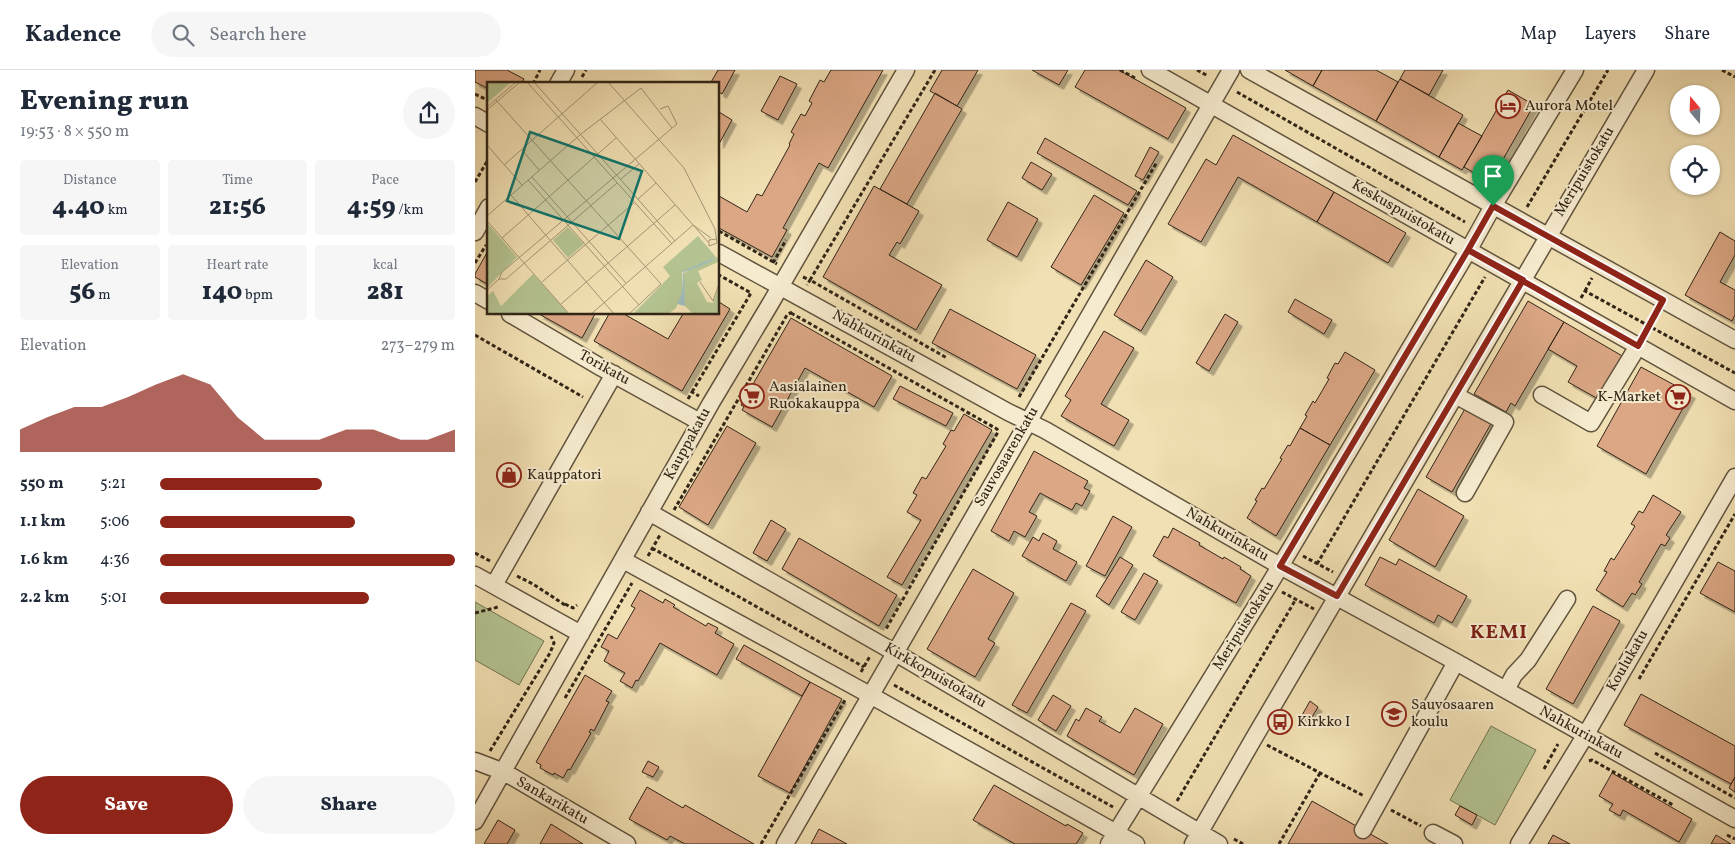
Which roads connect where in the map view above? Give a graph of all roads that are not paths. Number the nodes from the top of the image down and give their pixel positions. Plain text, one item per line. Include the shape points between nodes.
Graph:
1 (566, 70) edge
2 (905, 70) edge
3 (1150, 70) edge
4 (1231, 70) edge
5 (1249, 70) edge
6 (1575, 70) edge
7 (1645, 70) edge
8 (559, 82) edge
9 (1218, 109) junction
10 (475, 116) edge
11 (487, 123) edge
12 (1493, 206) junction
13 (487, 211) edge
14 (475, 232) edge
15 (1548, 235) junction
16 (1468, 250) junction
17 (720, 254) edge
18 (1523, 280) junction
19 (780, 286) junction
20 (475, 294) edge
21 (487, 301) edge
22 (512, 315) edge
23 (1735, 340) edge
24 (1638, 346) junction
25 (614, 374) junction
26 (1455, 395) junction
27 (1541, 395) dead end
28 (1735, 401) edge
29 (700, 422) junction
30 (1028, 422) junction
31 (1735, 477) edge
32 (1465, 493) dead end
33 (649, 512) junction
34 (623, 560) junction
35 (1280, 566) junction
36 (475, 575) edge
37 (494, 585) junction
38 (1337, 596) junction
39 (1567, 599) dead end
40 (581, 634) junction
41 (894, 652) junction
42 (1456, 662) junction
43 (1506, 690) junction
44 (870, 695) junction
45 (1585, 736) junction
46 (479, 762) edge
47 (504, 772) junction
48 (1139, 796) junction
49 (1735, 819) edge
50 (475, 821) edge
51 (1363, 830) dead end
52 (1433, 833) road end
53 (1113, 838) edge
54 (1197, 839) edge
55 (627, 844) edge
56 (785, 844) edge
57 (1136, 844) edge
58 (1219, 844) edge
59 (1454, 844) edge
60 (1519, 844) edge

1 - 8 street
2 - 19 street, Kauppakatu
3 - 9 street, Keskuspuistokatu
4 - 9 street, Sauvosaarenkatu
5 - 12 street
6 - 12 street, Meripuistokatu
7 - 15 street, Meripuistokatu
9 - 16 street, Keskuspuistokatu
9 - 30 street, Sauvosaarenkatu
10 - 11 street
12 - 15 street
12 - 16 street, Meripuistokatu
13 - 14 street
15 - 18 street, Meripuistokatu
15 - 23 street
16 - 18 street, Keskuspuistokatu
16 - 35 street, Meripuistokatu
17 - 19 street, Nahkurinkatu
18 - 24 street, Keskuspuistokatu
18 - 26 street, Meripuistokatu
19 - 29 street, Kauppakatu
19 - 30 street, Nahkurinkatu
20 - 21 street
22 - 25 street, Torikatu
24 - 27 street via 1591,423
24 - 28 street, Keskuspuistokatu
25 - 29 street, Torikatu
25 - 37 street
26 - 32 street via 1505,422
26 - 38 street, Meripuistokatu
29 - 33 street, Kauppakatu
30 - 35 street, Nahkurinkatu
30 - 41 street, Sauvosaarenkatu
31 - 45 street, Koulukatu
33 - 34 street, Kauppakatu
33 - 41 street, Kirkkopuistokatu
34 - 40 street, Kauppakatu
34 - 44 street
35 - 38 street, Nahkurinkatu
35 - 48 street, Meripuistokatu
36 - 37 street
37 - 40 street
38 - 42 street, Nahkurinkatu
38 - 54 street, Meripuistokatu
39 - 43 street
40 - 47 street, Kauppakatu
41 - 44 street, Sauvosaarenkatu
41 - 48 street, Kirkkopuistokatu
42 - 43 street, Nahkurinkatu
42 - 51 street
43 - 45 street, Nahkurinkatu
44 - 53 street
44 - 56 street, Sauvosaarenkatu
45 - 49 street, Nahkurinkatu
45 - 60 street, Koulukatu
46 - 47 street, Sankarikatu
47 - 50 street, Kauppakatu
47 - 55 street, Sankarikatu
48 - 53 street, Meripuistokatu
48 - 54 street, Kirkkopuistokatu
52 - 59 street
53 - 57 street
54 - 58 street, Kirkkopuistokatu

